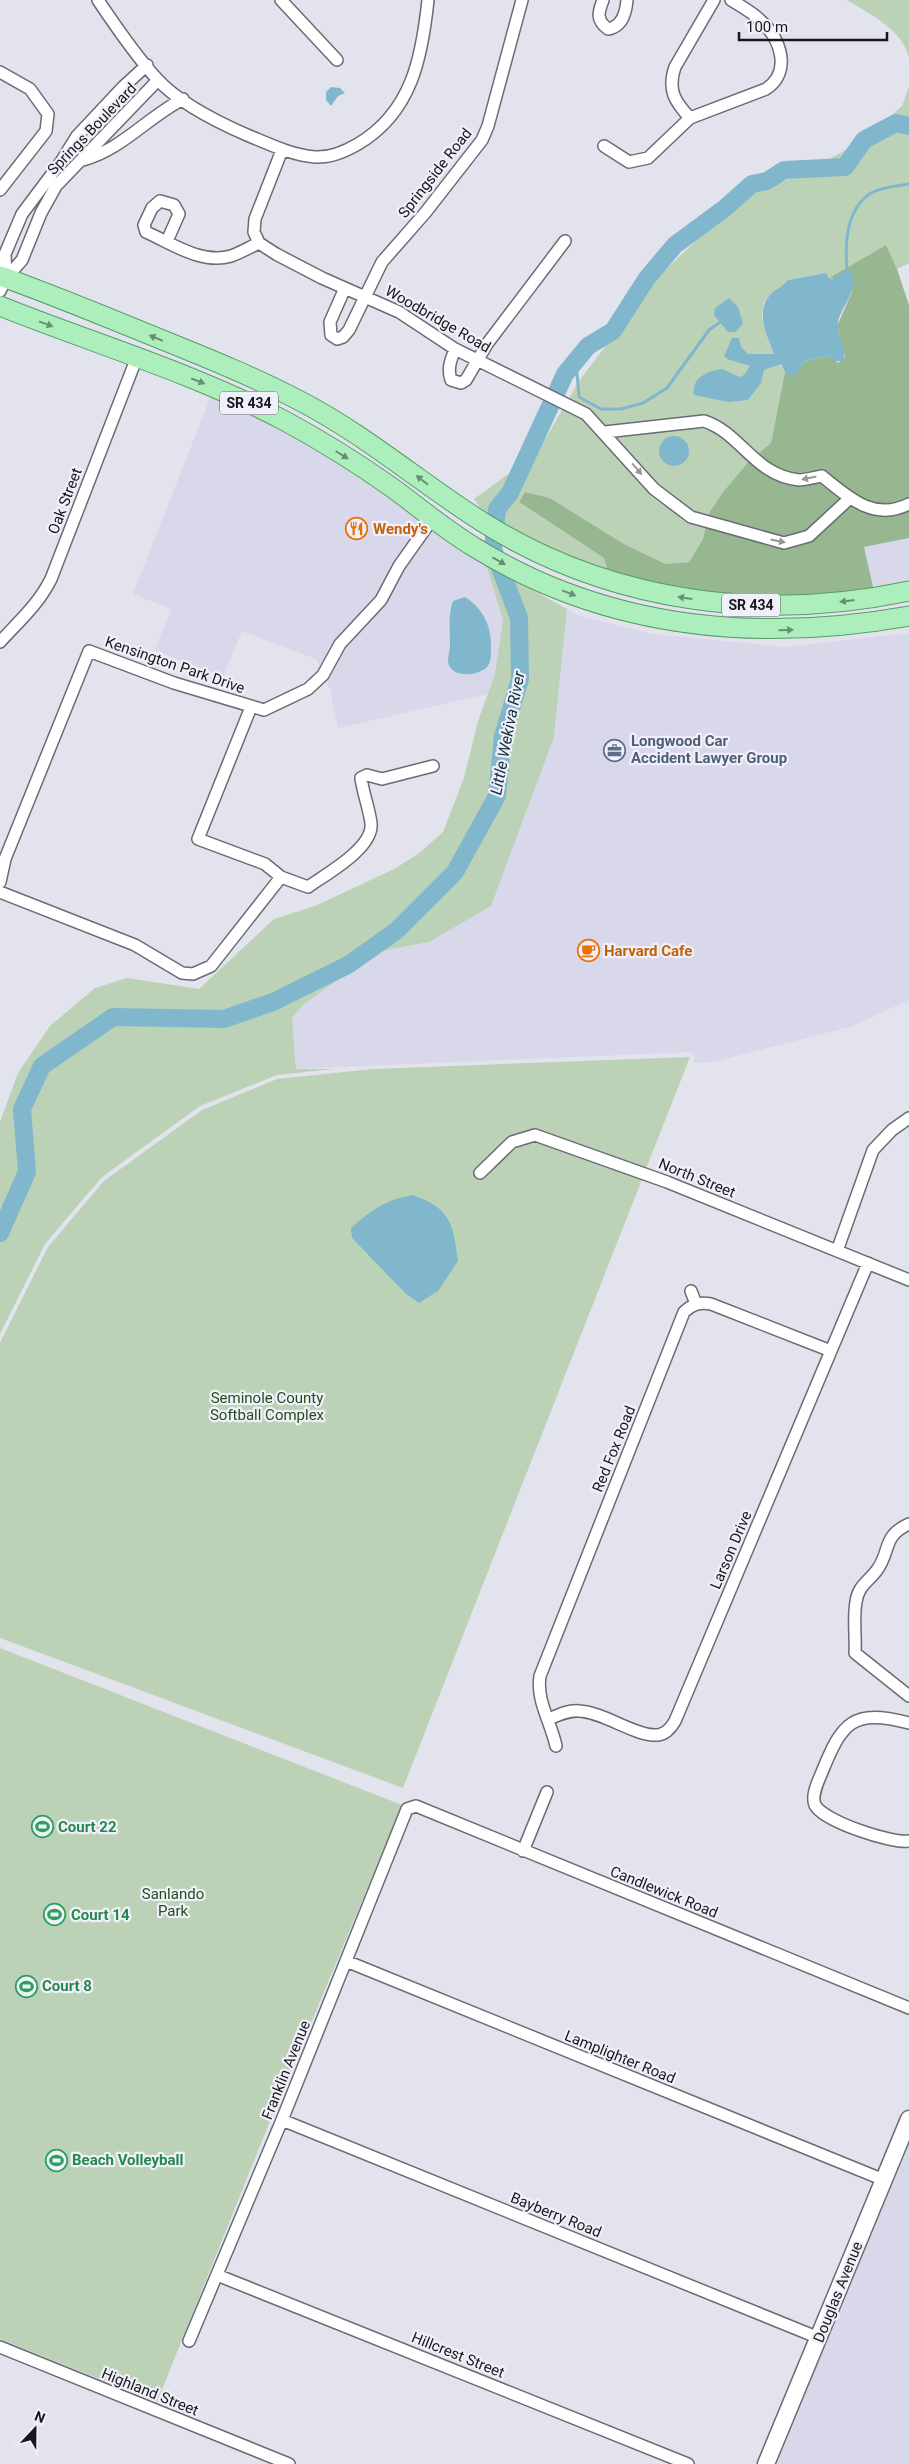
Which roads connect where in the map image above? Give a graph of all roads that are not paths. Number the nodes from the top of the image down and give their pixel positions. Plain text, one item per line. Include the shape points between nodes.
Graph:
1 (98, 0) edge
2 (281, 0) edge
3 (428, 0) edge
4 (522, 0) edge
5 (603, 0) edge
6 (627, 0) edge
7 (714, 0) edge
8 (731, 0) edge
9 (338, 60) dead end
10 (147, 66) junction
11 (0, 72) edge
12 (158, 80) junction
13 (183, 100) junction
14 (690, 118) junction
15 (604, 146) dead end
16 (282, 150) junction
17 (83, 160) junction
18 (0, 190) edge
19 (167, 241) dead end
20 (565, 241) dead end
21 (259, 243) junction
22 (2, 282) edge
23 (345, 288) junction
24 (365, 296) junction
25 (0, 306) edge
26 (455, 349) junction
27 (137, 357) junction
28 (478, 360) junction
29 (605, 432) junction
30 (850, 498) junction
31 (909, 504) edge
32 (433, 518) junction
33 (513, 545) junction
34 (909, 591) edge
35 (740, 605) junction
36 (909, 616) edge
37 (738, 629) junction
38 (0, 642) edge
39 (251, 707) junction
40 (433, 766) dead end
41 (281, 877) junction
42 (0, 882) edge
43 (0, 892) edge
44 (909, 1118) edge
45 (480, 1172) dead end
46 (837, 1250) junction
47 (868, 1263) junction
48 (909, 1280) edge
49 (691, 1291) dead end
50 (696, 1304) junction
51 (831, 1351) junction
52 (909, 1524) edge
53 (909, 1696) edge
54 (549, 1719) junction
55 (909, 1723) edge
56 (556, 1746) dead end
57 (547, 1792) dead end
58 (407, 1809) joint
59 (909, 1841) edge
60 (523, 1851) junction
61 (346, 1961) junction
62 (909, 2008) edge
63 (909, 2119) edge
64 (282, 2120) junction
65 (884, 2180) junction
66 (217, 2275) junction
67 (819, 2338) junction
68 (189, 2341) dead end
69 (0, 2347) edge
70 (289, 2464) edge
71 (688, 2464) edge
72 (766, 2464) edge

1 - 10 street, Springs Boulevard
2 - 9 street
3 - 16 street, Springs Boulevard via 423,48 404,97 389,118 371,136 349,150 333,155 316,157
4 - 24 street, Springside Road via 482,140 382,262
5 - 6 street via 597,14 600,23 608,29 619,23
7 - 14 street via 671,79 675,99
8 - 14 street via 760,20 770,32 781,56 780,76 766,89
10 - 12 street, Springs Boulevard
10 - 22 street via 123,86 77,136 22,214 5,254
11 - 18 street via 30,88 48,114 46,131
12 - 13 street, Springs Boulevard
12 - 17 street, Springs Boulevard
13 - 16 street, Springs Boulevard via 228,126
13 - 17 street via 116,146
14 - 15 street via 648,158 638,162 629,162
16 - 21 street via 255,219 254,232
17 - 22 street, Springs Boulevard via 56,186 22,260
19 - 21 street via 196,255 214,258 230,257
20 - 28 street via 486,344
21 - 23 street, Woodbridge Road
33 -> 22 main road, SR 434 via 402,464 303,402 220,363
23 - 24 street, Woodbridge Road
23 - 24 street, Springside Road via 330,322 331,335 338,339 349,330
24 - 26 street, Woodbridge Road via 399,312
25 -> 27 main road, SR 434
26 - 28 street, Woodbridge Road
26 - 28 street via 448,372 456,383 466,380
27 -> 32 main road, SR 434 via 285,421 362,467
27 - 38 street, Oak Street via 51,579 42,597
28 - 29 street, Woodbridge Road via 566,402 586,414
30 -> 29 street via 822,476 800,480 756,463 716,425 704,421
29 -> 30 street, Woodbridge Road via 654,489 691,517 722,527 784,543 810,536
30 - 31 street via 870,509 900,508
32 - 33 main road via 449,517
32 -> 37 main road, SR 434 via 474,547 524,575 587,600 626,612 695,626
32 - 39 street, Kensington Park Drive via 399,566 381,600 340,644 322,675 308,689 292,698 264,710
35 -> 33 main road, SR 434 via 673,597 608,581 592,585 558,573
34 -> 35 main road, SR 434 via 815,604
35 - 37 street
37 -> 36 main road, SR 434 via 818,628
39 - 41 street, Kensington Park Drive via 198,839 265,864
39 - 42 street, Kensington Park Drive via 89,651 5,859
40 - 41 street via 382,779 367,775 362,778 371,825 362,848 308,887
41 - 43 street via 210,966 193,974 182,972 135,945
44 - 46 street via 873,1150
45 - 46 street, North Street via 512,1142 535,1135 667,1182
46 - 47 street, North Street
47 - 48 street, North Street
47 - 51 street, Larson Drive
49 - 50 street
50 - 51 street via 711,1304
50 - 54 street, Red Fox Road via 684,1312 540,1676 540,1700
51 - 54 street, Larson Drive via 669,1731 647,1734 594,1713 577,1710
52 - 53 street via 897,1530 889,1540 877,1570 860,1586 855,1603 855,1653
54 - 56 street, Red Fox Road
55 - 59 street via 887,1717 863,1718 846,1726 835,1740 814,1796 816,1806 825,1814 863,1832 900,1842
57 - 60 street
58 - 60 street, Candlewick Road via 416,1806
58 - 61 street, Franklin Avenue
60 - 62 street, Candlewick Road
61 - 64 street, Franklin Avenue
61 - 65 street, Lamplighter Road
63 - 65 main road, Douglas Avenue
64 - 66 street, Franklin Avenue
64 - 67 street, Bayberry Road
65 - 67 main road, Douglas Avenue
66 - 68 street, Franklin Avenue
66 - 71 street, Hillcrest Street
67 - 72 main road, Douglas Avenue
69 - 70 street, Highland Street

